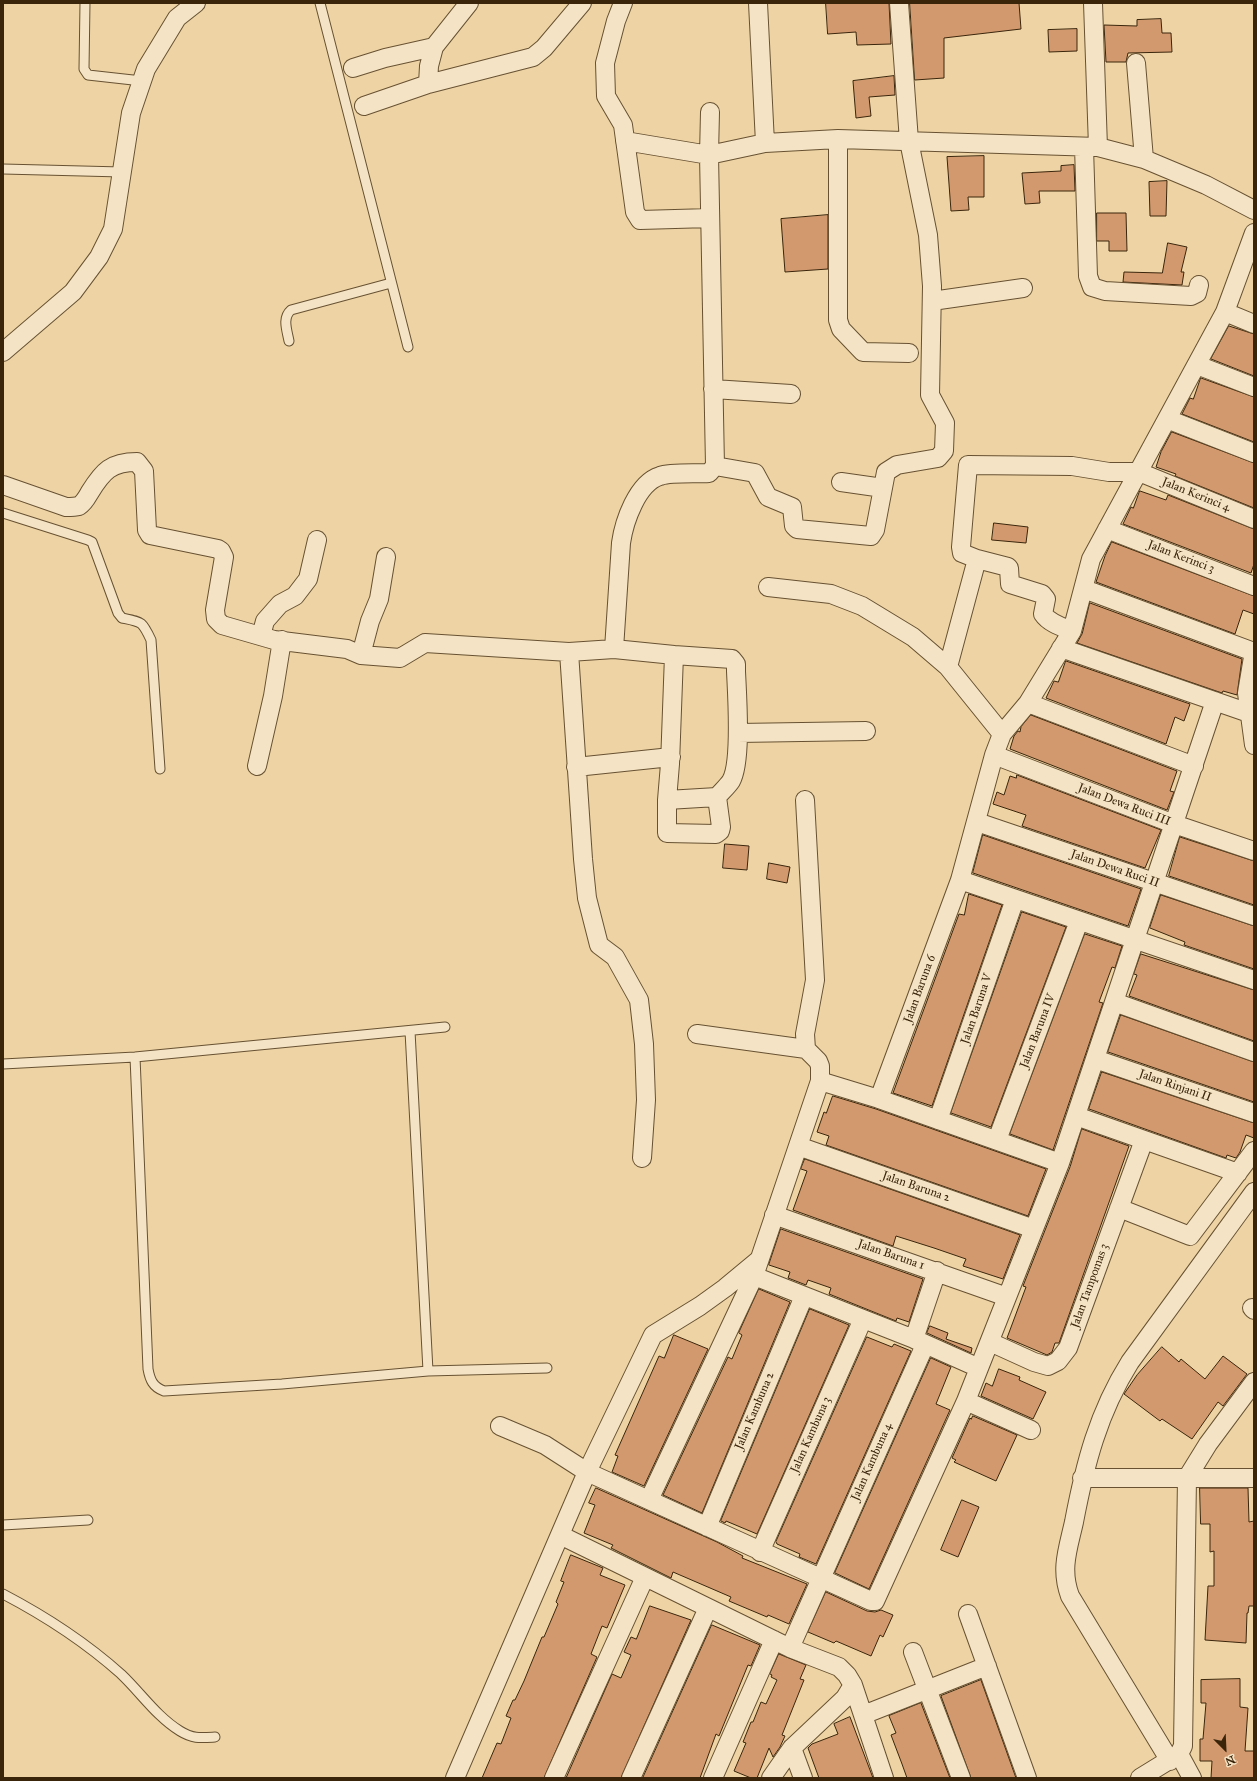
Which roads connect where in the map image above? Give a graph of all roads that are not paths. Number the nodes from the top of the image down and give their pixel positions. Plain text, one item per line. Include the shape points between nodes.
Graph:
1 (85, 3) edge
2 (196, 3) edge
3 (320, 3) edge
4 (469, 3) edge
5 (582, 3) edge
6 (623, 3) edge
7 (758, 3) edge
8 (900, 3) edge
9 (1093, 3) edge
10 (434, 47) junction
11 (1136, 63) dead end
12 (353, 68) dead end
13 (142, 81) junction
14 (428, 84) junction
15 (364, 106) dead end
16 (710, 112) dead end
17 (838, 139) junction
18 (625, 141) junction
19 (908, 141) junction
20 (765, 143) junction
21 (1091, 147) junction
22 (709, 155) junction
23 (1144, 159) junction
24 (3, 169) edge
25 (122, 172) junction
26 (1254, 210) edge
27 (710, 218) junction
28 (1254, 233) edge
29 (391, 283) junction
30 (1199, 285) dead end
31 (1023, 288) dead end
32 (932, 300) junction
33 (1225, 312) junction
34 (1254, 324) edge
35 (289, 341) dead end
36 (408, 347) dead end
37 (3, 352) edge
38 (909, 353) dead end
39 (1197, 365) junction
40 (1254, 387) edge
41 (713, 389) junction
42 (791, 394) dead end
43 (1167, 419) junction
44 (1254, 453) edge
45 (715, 466) junction
46 (1139, 472) junction
47 (841, 482) dead end
48 (3, 484) edge
49 (883, 488) junction
50 (3, 513) edge
51 (1254, 518) edge
52 (1107, 529) junction
53 (317, 540) dead end
54 (386, 557) dead end
55 (977, 559) junction
56 (1254, 586) edge
57 (768, 588) dead end
58 (1084, 589) junction
59 (1072, 631) junction
60 (261, 636) junction
61 (282, 640) junction
62 (614, 648) junction
63 (1062, 648) junction
64 (1254, 651) edge
65 (569, 652) junction
66 (361, 655) junction
67 (674, 655) junction
68 (948, 667) junction
69 (1215, 701) junction
70 (1028, 703) junction
71 (1249, 713) junction
72 (866, 731) dead end
73 (738, 733) junction
74 (1002, 734) junction
75 (1254, 745) edge
76 (994, 755) junction
77 (671, 758) junction
78 (257, 766) dead end
79 (1194, 766) junction
80 (576, 768) junction
81 (160, 769) dead end
82 (716, 797) junction
83 (667, 800) junction
84 (805, 800) dead end
85 (977, 822) junction
86 (1174, 824) junction
87 (1254, 852) edge
88 (960, 880) junction
89 (1154, 882) junction
90 (1016, 899) junction
91 (1254, 916) edge
92 (1079, 921) junction
93 (1135, 940) junction
94 (1254, 980) edge
95 (1114, 1002) junction
96 (445, 1027) dead end
97 (410, 1031) junction
98 (697, 1034) dead end
99 (806, 1048) junction
100 (1254, 1052) edge
101 (136, 1057) junction
102 (1095, 1059) junction
103 (3, 1064) edge
104 (820, 1081) junction
105 (879, 1099) junction
106 (1254, 1113) edge
107 (1076, 1116) junction
108 (938, 1120) junction
109 (997, 1140) junction
110 (1144, 1140) junction
111 (798, 1146) junction
112 (1254, 1151) edge
113 (642, 1158) dead end
114 (1060, 1163) junction
115 (1238, 1173) junction
116 (1254, 1192) edge
117 (1119, 1208) junction
118 (774, 1215) junction
119 (1034, 1229) junction
120 (757, 1267) junction
121 (937, 1271) junction
122 (804, 1296) junction
123 (1007, 1297) junction
124 (863, 1319) junction
125 (919, 1342) junction
126 (990, 1342) junction
127 (547, 1368) dead end
128 (979, 1368) junction
129 (428, 1371) junction
130 (1254, 1382) edge
131 (966, 1401) junction
132 (500, 1426) dead end
133 (1031, 1430) dead end
134 (587, 1472) junction
135 (1082, 1478) junction
136 (1187, 1478) junction
137 (1254, 1478) edge
138 (649, 1500) junction
139 (88, 1520) dead end
140 (3, 1525) edge
141 (707, 1527) junction
142 (560, 1535) junction
143 (760, 1552) junction
144 (645, 1577) junction
145 (820, 1579) junction
146 (3, 1594) edge
147 (708, 1608) junction
148 (968, 1614) dead end
149 (782, 1644) junction
150 (913, 1652) dead end
151 (987, 1666) junction
152 (853, 1685) junction
153 (927, 1689) junction
154 (863, 1715) junction
155 (215, 1737) dead end
156 (792, 1748) junction
157 (1175, 1757) junction
158 (455, 1778) edge
159 (554, 1778) edge
160 (631, 1778) edge
161 (713, 1778) edge
162 (771, 1778) edge
163 (803, 1778) edge
164 (884, 1778) edge
165 (961, 1778) edge
166 (1027, 1778) edge
167 (1140, 1778) edge
168 (1192, 1778) edge

1 - 13 lane via 85,72 88,75
2 - 13 street via 177,18 146,69
3 - 29 lane
4 - 10 street
5 - 14 street via 537,54 527,59
6 - 18 street via 605,63 606,96 623,125
7 - 20 street
8 - 19 street
9 - 21 street
10 - 12 street
10 - 14 street
11 - 23 street
13 - 25 street via 131,113
14 - 15 street
16 - 22 street
17 - 19 street
17 - 20 street
17 - 38 street via 839,324 863,352
18 - 22 street
18 - 27 street via 635,212 640,220
19 - 21 street
19 - 32 street via 928,235
20 - 22 street
21 - 23 street
21 - 30 street via 1088,276 1092,287 1105,291 1191,296 1197,293
22 - 27 street
23 - 26 street via 1206,185
24 - 25 lane
25 - 37 street via 113,229 99,257 73,292
27 - 41 street
28 - 33 street, Jalan Baruna 6
29 - 35 lane via 291,310 285,320
29 - 36 lane
31 - 32 street
32 - 49 street via 930,395 945,423 944,451 938,458 892,468 886,472
33 - 34 street
33 - 39 street, Jalan Baruna 6
39 - 40 street
39 - 43 street, Jalan Baruna 6
41 - 42 street
41 - 45 street
43 - 44 street
43 - 46 street, Jalan Baruna 6
45 - 49 street via 755,473 768,497 792,507 796,529 872,536
45 - 62 street via 709,473 661,475 647,484 631,508 622,536
46 - 51 street, Jalan Kerinci 4
46 - 52 street, Jalan Baruna 6
46 - 55 street via 1109,472 1072,466 968,465 961,549 963,554
47 - 49 street
48 - 60 street via 66,507 77,507 85,501 101,474 122,463 137,462 144,471 147,530 150,535 221,551 224,557 215,610 216,619 222,625
50 - 81 lane via 92,542 118,613 122,618 136,620 143,625 151,640
52 - 56 street, Jalan Kerinci 3
52 - 58 street, Jalan Baruna 6 via 1091,559
53 - 60 street via 308,579 295,596 280,604 265,621
54 - 66 street via 379,599
55 - 59 street via 1010,568 1010,584 1042,594 1046,599 1042,614 1048,620
55 - 68 street
57 - 68 street via 831,594 862,606 913,637
58 - 59 street, Jalan Baruna 6
58 - 64 street
59 - 63 street, Jalan Baruna 6
60 - 61 street
61 - 66 street via 347,649
61 - 78 street via 273,696
62 - 65 street
62 - 67 street
63 - 69 street
63 - 70 street, Jalan Baruna 6
64 - 71 street via 1247,693
65 - 66 street via 425,643 400,658
65 - 80 street
67 - 73 street via 732,658 736,671
67 - 77 street
68 - 74 street
69 - 71 street
69 - 79 street
70 - 74 street, Jalan Baruna 6
70 - 79 street
71 - 75 street
72 - 73 street
73 - 82 street via 735,771 731,782
74 - 76 street, Jalan Baruna 6
76 - 85 street, Jalan Baruna 6
76 - 86 street, Jalan Dewa Ruci III
77 - 80 street
77 - 83 street
79 - 86 street
80 - 113 street via 587,898 599,945 615,957 639,1000 646,1100
82 - 83 street
82 - 83 street via 721,827 716,834 668,834
84 - 99 street via 815,980 805,1034
85 - 88 street, Jalan Baruna 6
85 - 89 street, Jalan Dewa Ruci II
86 - 87 street, Jalan Dewa Ruci III
86 - 89 street
88 - 90 street
88 - 105 street, Jalan Baruna 6
89 - 91 street, Jalan Dewa Ruci II
89 - 93 street
90 - 92 street
90 - 108 street, Jalan Baruna V
92 - 93 street
92 - 109 street, Jalan Baruna IV
93 - 94 street
93 - 95 street
95 - 100 street
95 - 102 street
96 - 97 lane
97 - 101 lane
97 - 129 lane
98 - 99 street
99 - 104 street via 819,1064
101 - 103 lane
101 - 129 lane via 148,1369 151,1382 164,1392
102 - 106 street, Jalan Rinjani II
102 - 107 street
104 - 105 street
104 - 111 street
105 - 108 street
107 - 110 street
107 - 114 street
108 - 109 street
109 - 114 street
110 - 115 street
110 - 117 street, Jalan Tampomas 3
111 - 118 street
111 - 119 street, Jalan Baruna 2
112 - 115 street
114 - 119 street
115 - 117 street via 1190,1236
116 - 135 street via 1130,1362 1116,1386 1091,1446
117 - 126 street, Jalan Tampomas 3 via 1068,1348 1058,1361 1048,1366
118 - 120 street
118 - 121 street, Jalan Baruna 1
119 - 123 street
120 - 122 street
120 - 134 street via 653,1335
120 - 138 street
121 - 123 street, Jalan Baruna 1
121 - 125 street, Jalan Kambuna 4
122 - 124 street
122 - 141 street, Jalan Kambuna 2
123 - 126 street
124 - 125 street
124 - 143 street, Jalan Kambuna 3
125 - 128 street
125 - 145 street, Jalan Kambuna 4
126 - 128 street
127 - 129 lane
128 - 131 street
130 - 136 street via 1208,1444
131 - 133 street
131 - 145 street via 875,1601
132 - 134 street via 545,1445
134 - 138 street
134 - 142 street
135 - 136 street
135 - 157 street via 1066,1555 1065,1580 1070,1596
136 - 137 street
136 - 157 street via 1183,1746
138 - 141 street
139 - 140 lane
141 - 143 street
142 - 144 street
142 - 158 street
143 - 145 street
144 - 147 street
144 - 159 street
145 - 149 street, Jalan Kambuna 4
146 - 155 lane via 66,1629 95,1651 180,1731 196,1738
147 - 149 street
147 - 160 street
148 - 151 street
149 - 152 street via 839,1667 848,1675
149 - 161 street, Jalan Kambuna 4
150 - 153 street
151 - 153 street
151 - 166 street
152 - 154 street
152 - 156 street via 844,1698
153 - 154 street
153 - 165 street
154 - 164 street
156 - 162 street
156 - 163 street
157 - 167 street
157 - 168 street

